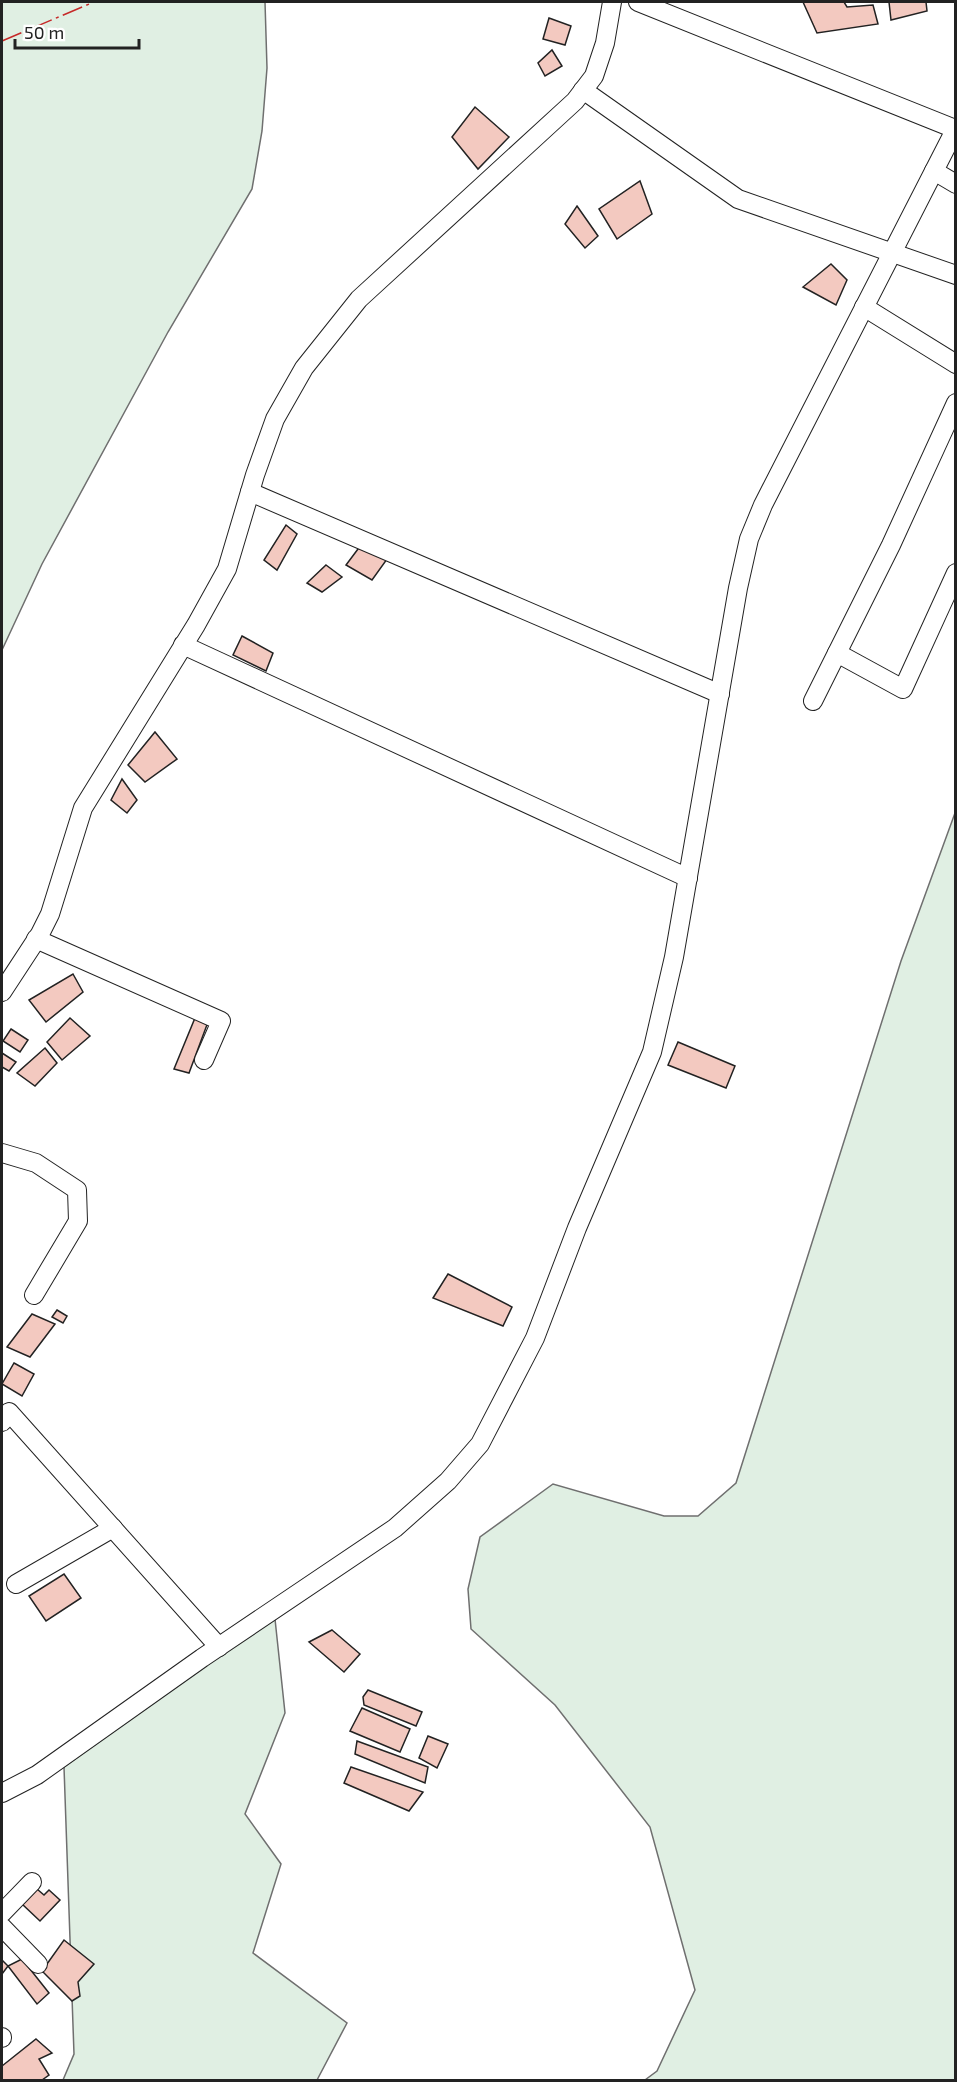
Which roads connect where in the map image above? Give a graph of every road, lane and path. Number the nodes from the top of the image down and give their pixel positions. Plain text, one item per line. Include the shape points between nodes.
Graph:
1 (612, 2) edge
2 (638, 2) edge
3 (584, 90) junction
4 (955, 129) edge
5 (934, 171) junction
6 (956, 184) edge
7 (892, 254) junction
8 (956, 275) edge
9 (864, 307) junction
10 (956, 364) edge
11 (956, 403) edge
12 (250, 492) junction
13 (956, 573) edge
14 (183, 645) junction
15 (837, 653) junction
16 (720, 694) junction
17 (813, 701) dead end
18 (688, 878) junction
19 (36, 939) junction
20 (2, 992) edge
21 (204, 1059) dead end
22 (2, 1153) edge
23 (34, 1295) dead end
24 (2, 1422) edge
25 (113, 1528) junction
26 (16, 1584) dead end
27 (219, 1647) junction
28 (2, 1793) edge
29 (32, 1882) dead end
30 (2, 1913) edge
31 (2, 1927) edge
32 (38, 1964) dead end

1 - 3 street via 605,43 594,76
2 - 4 street
3 - 7 street via 738,199
3 - 12 street via 359,298 304,368 275,419
4 - 5 street
5 - 6 street
5 - 7 street
7 - 8 street
7 - 9 street
9 - 10 street
9 - 16 street via 749,539
11 - 15 street
12 - 14 street via 227,569
12 - 16 street
13 - 15 street via 903,689
14 - 18 street
14 - 19 street via 83,808 50,914
15 - 17 street
16 - 18 street
18 - 27 street via 652,1052 535,1338 480,1444 448,1481 394,1528
19 - 20 street
19 - 21 street via 221,1021
22 - 23 street via 36,1163 77,1190 78,1221
24 - 25 street via 9,1412
25 - 26 street
25 - 27 street
27 - 28 street via 37,1775
29 - 30 street
31 - 32 street

